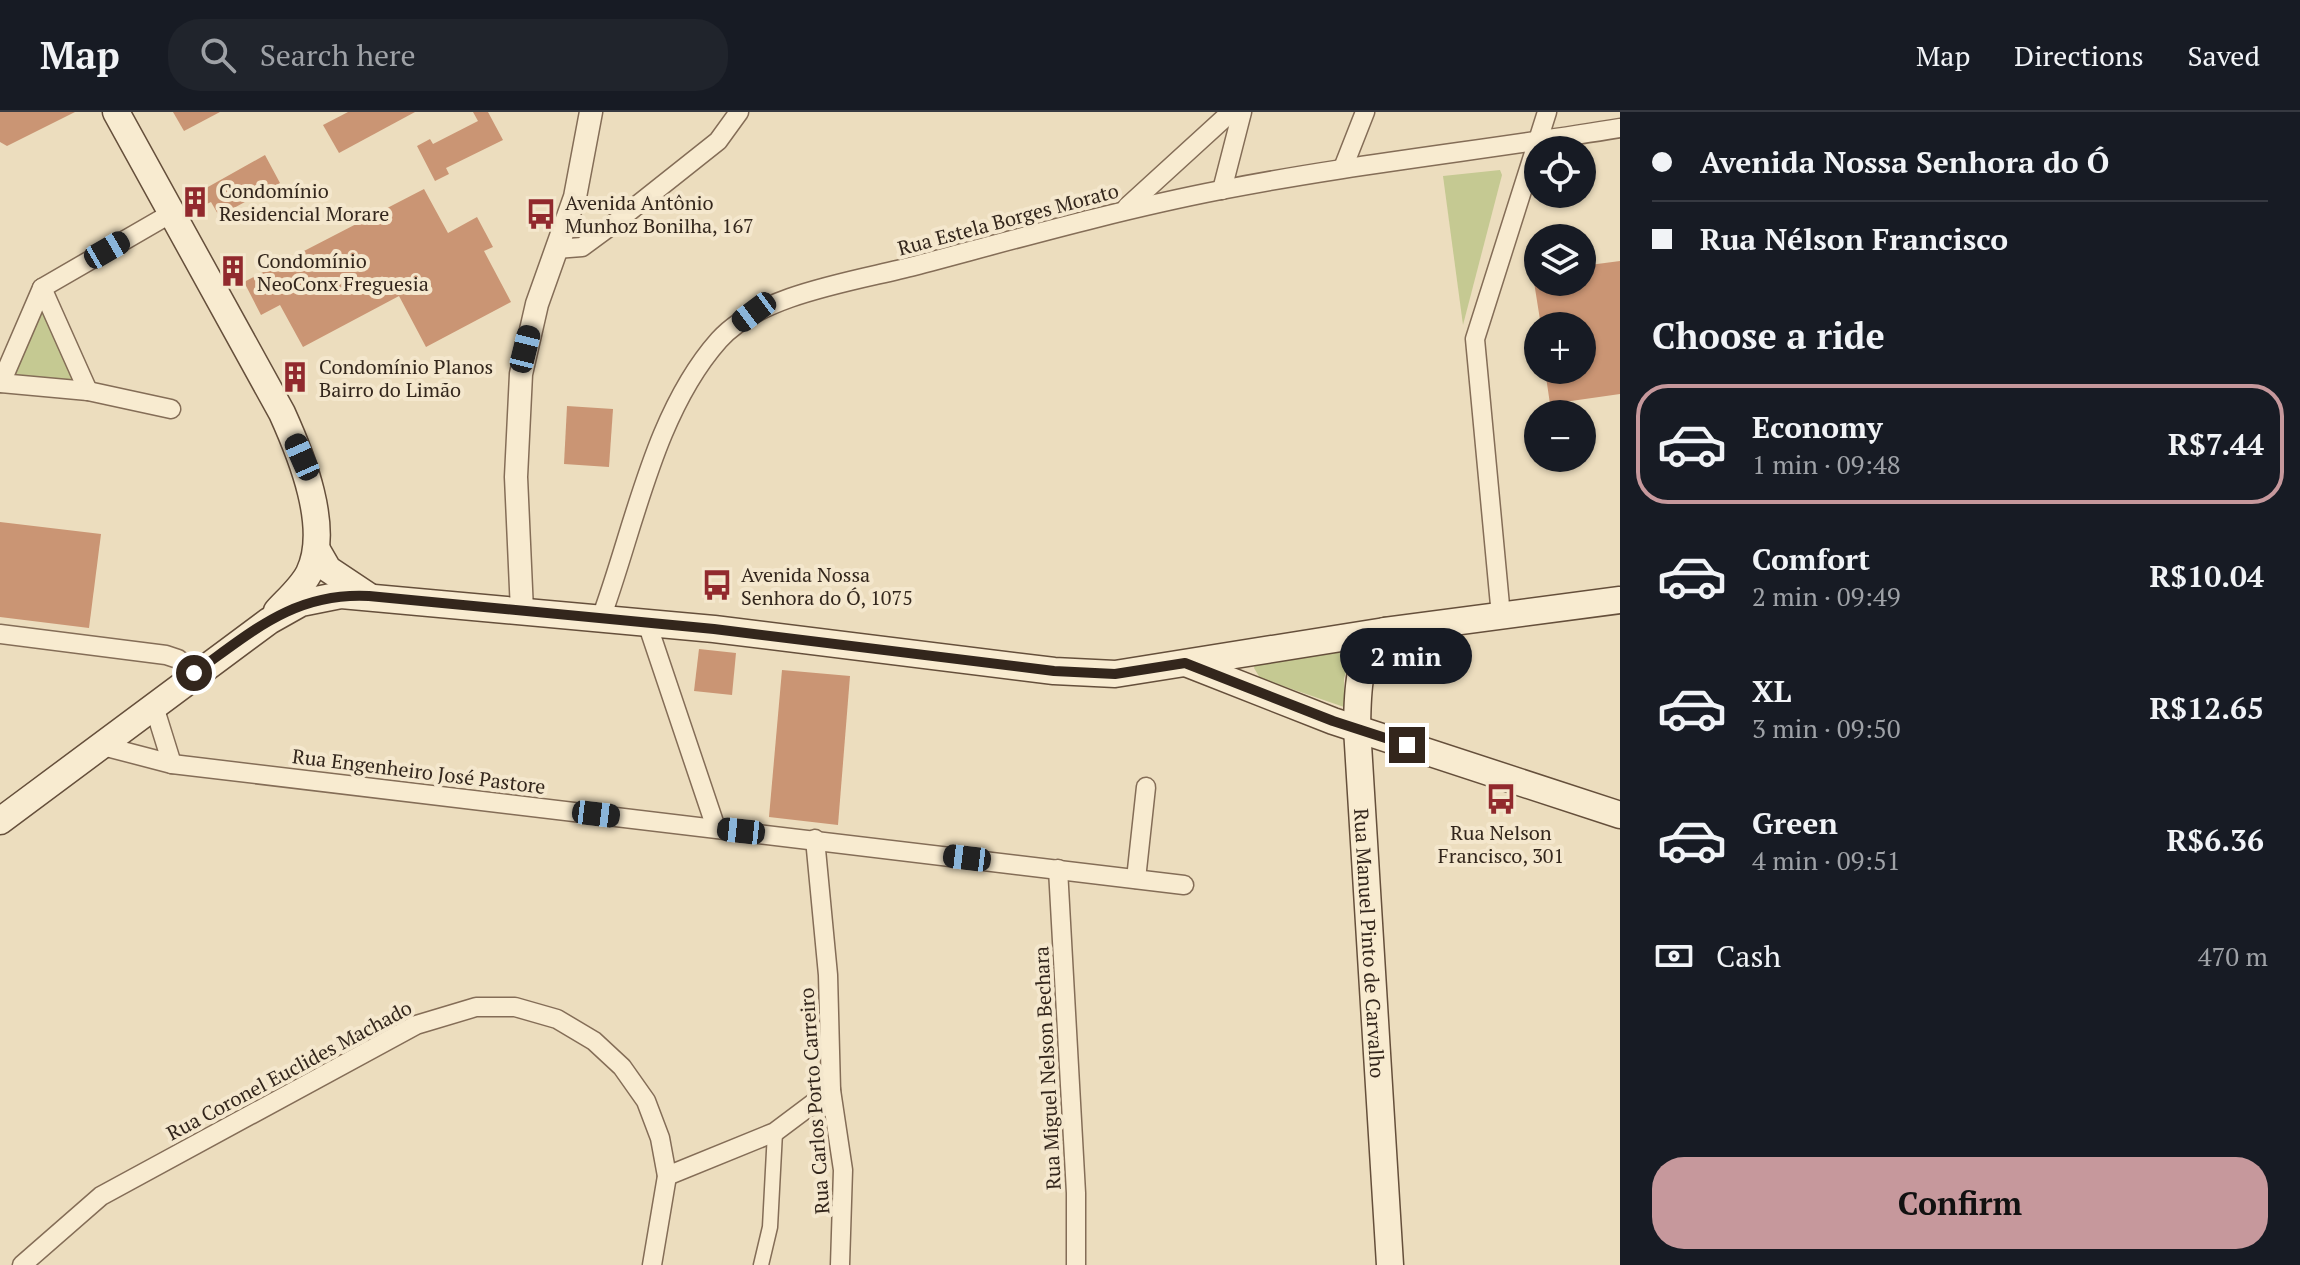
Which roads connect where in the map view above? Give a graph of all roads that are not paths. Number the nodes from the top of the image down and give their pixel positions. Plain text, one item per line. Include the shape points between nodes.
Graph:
1 (116, 112) edge
2 (591, 112) edge
3 (739, 112) edge
4 (1365, 112) edge
5 (1547, 112) edge
6 (1232, 115) edge
7 (1620, 128) edge
8 (1537, 136) edge
9 (1571, 136) edge
10 (1524, 143) edge
11 (1343, 168) junction
12 (1524, 178) edge
13 (1222, 190) junction
14 (1122, 211) junction
15 (170, 214) junction
16 (556, 249) junction
17 (42, 288) junction
18 (0, 383) edge
19 (88, 391) junction
20 (171, 409) dead end
21 (317, 550) junction
22 (369, 596) junction
23 (1620, 600) edge
24 (522, 611) junction
25 (1501, 616) junction
26 (601, 618) junction
27 (269, 621) junction
28 (647, 623) junction
29 (1385, 631) junction
30 (0, 634) edge
31 (1185, 663) junction
32 (194, 673) junction
33 (153, 703) junction
34 (1357, 728) junction
35 (99, 745) junction
36 (172, 764) junction
37 (1146, 787) dead end
38 (1620, 815) edge
39 (0, 821) edge
40 (716, 828) junction
41 (815, 839) junction
42 (1058, 869) junction
43 (1136, 879) junction
44 (1184, 885) dead end
45 (831, 1090) junction
46 (775, 1132) junction
47 (667, 1176) junction
48 (22, 1265) edge
49 (652, 1265) edge
50 (761, 1265) edge
51 (840, 1265) edge
52 (1076, 1265) edge
53 (1390, 1265) edge

1 - 15 main road
2 - 16 street via 575,197
3 - 16 street via 718,141 616,222 582,247
4 - 11 street
5 - 8 street
6 - 13 street
6 - 14 street
7 - 9 street, Rua Estela Borges Morato
10 - 11 street, Rua Estela Borges Morato
11 - 13 street, Rua Estela Borges Morato
12 - 25 street via 1475,339
13 - 14 street, Rua Estela Borges Morato
14 - 26 street, Rua Estela Borges Morato via 807,294 754,312 721,337 700,364 666,432
15 - 17 street
15 - 21 main road via 302,457
16 - 24 street via 521,374 516,477
17 - 18 street
17 - 19 street
18 - 19 street
19 - 20 street
21 - 22 main road via 337,577
21 - 27 main road via 307,576
22 - 24 main road
22 - 27 main road via 322,597
23 - 25 main road
24 - 26 main road
25 - 29 main road
26 - 28 main road
27 - 32 main road
28 - 31 main road via 1054,671 1115,674
28 - 40 street
29 - 31 main road
29 - 34 main road, Rua Manuel Pinto de Carvalho via 1362,662
30 - 32 street via 166,655
31 - 34 main road
32 - 33 main road
33 - 35 main road
33 - 36 street
34 - 38 main road
34 - 53 main road, Rua Manuel Pinto de Carvalho
35 - 36 street, Rua Engenheiro José Pastore
35 - 39 main road
36 - 40 street, Rua Engenheiro José Pastore
37 - 43 street
40 - 41 street, Rua Engenheiro José Pastore
41 - 42 street, Rua Engenheiro José Pastore
41 - 45 street, Rua Carlos Porto Carreiro via 828,975
42 - 43 street, Rua Engenheiro José Pastore
42 - 52 street, Rua Miguel Nelson Bechara
43 - 44 street, Rua Engenheiro José Pastore
45 - 46 street
45 - 51 street, Rua Carlos Porto Carreiro via 843,1170
46 - 47 street
46 - 50 street via 770,1227
47 - 48 street, Rua Coronel Euclides Machado via 646,1101 622,1067 594,1041 557,1019 515,1007 476,1007 416,1025 101,1196
47 - 49 street, Rua Coronel Euclides Machado

